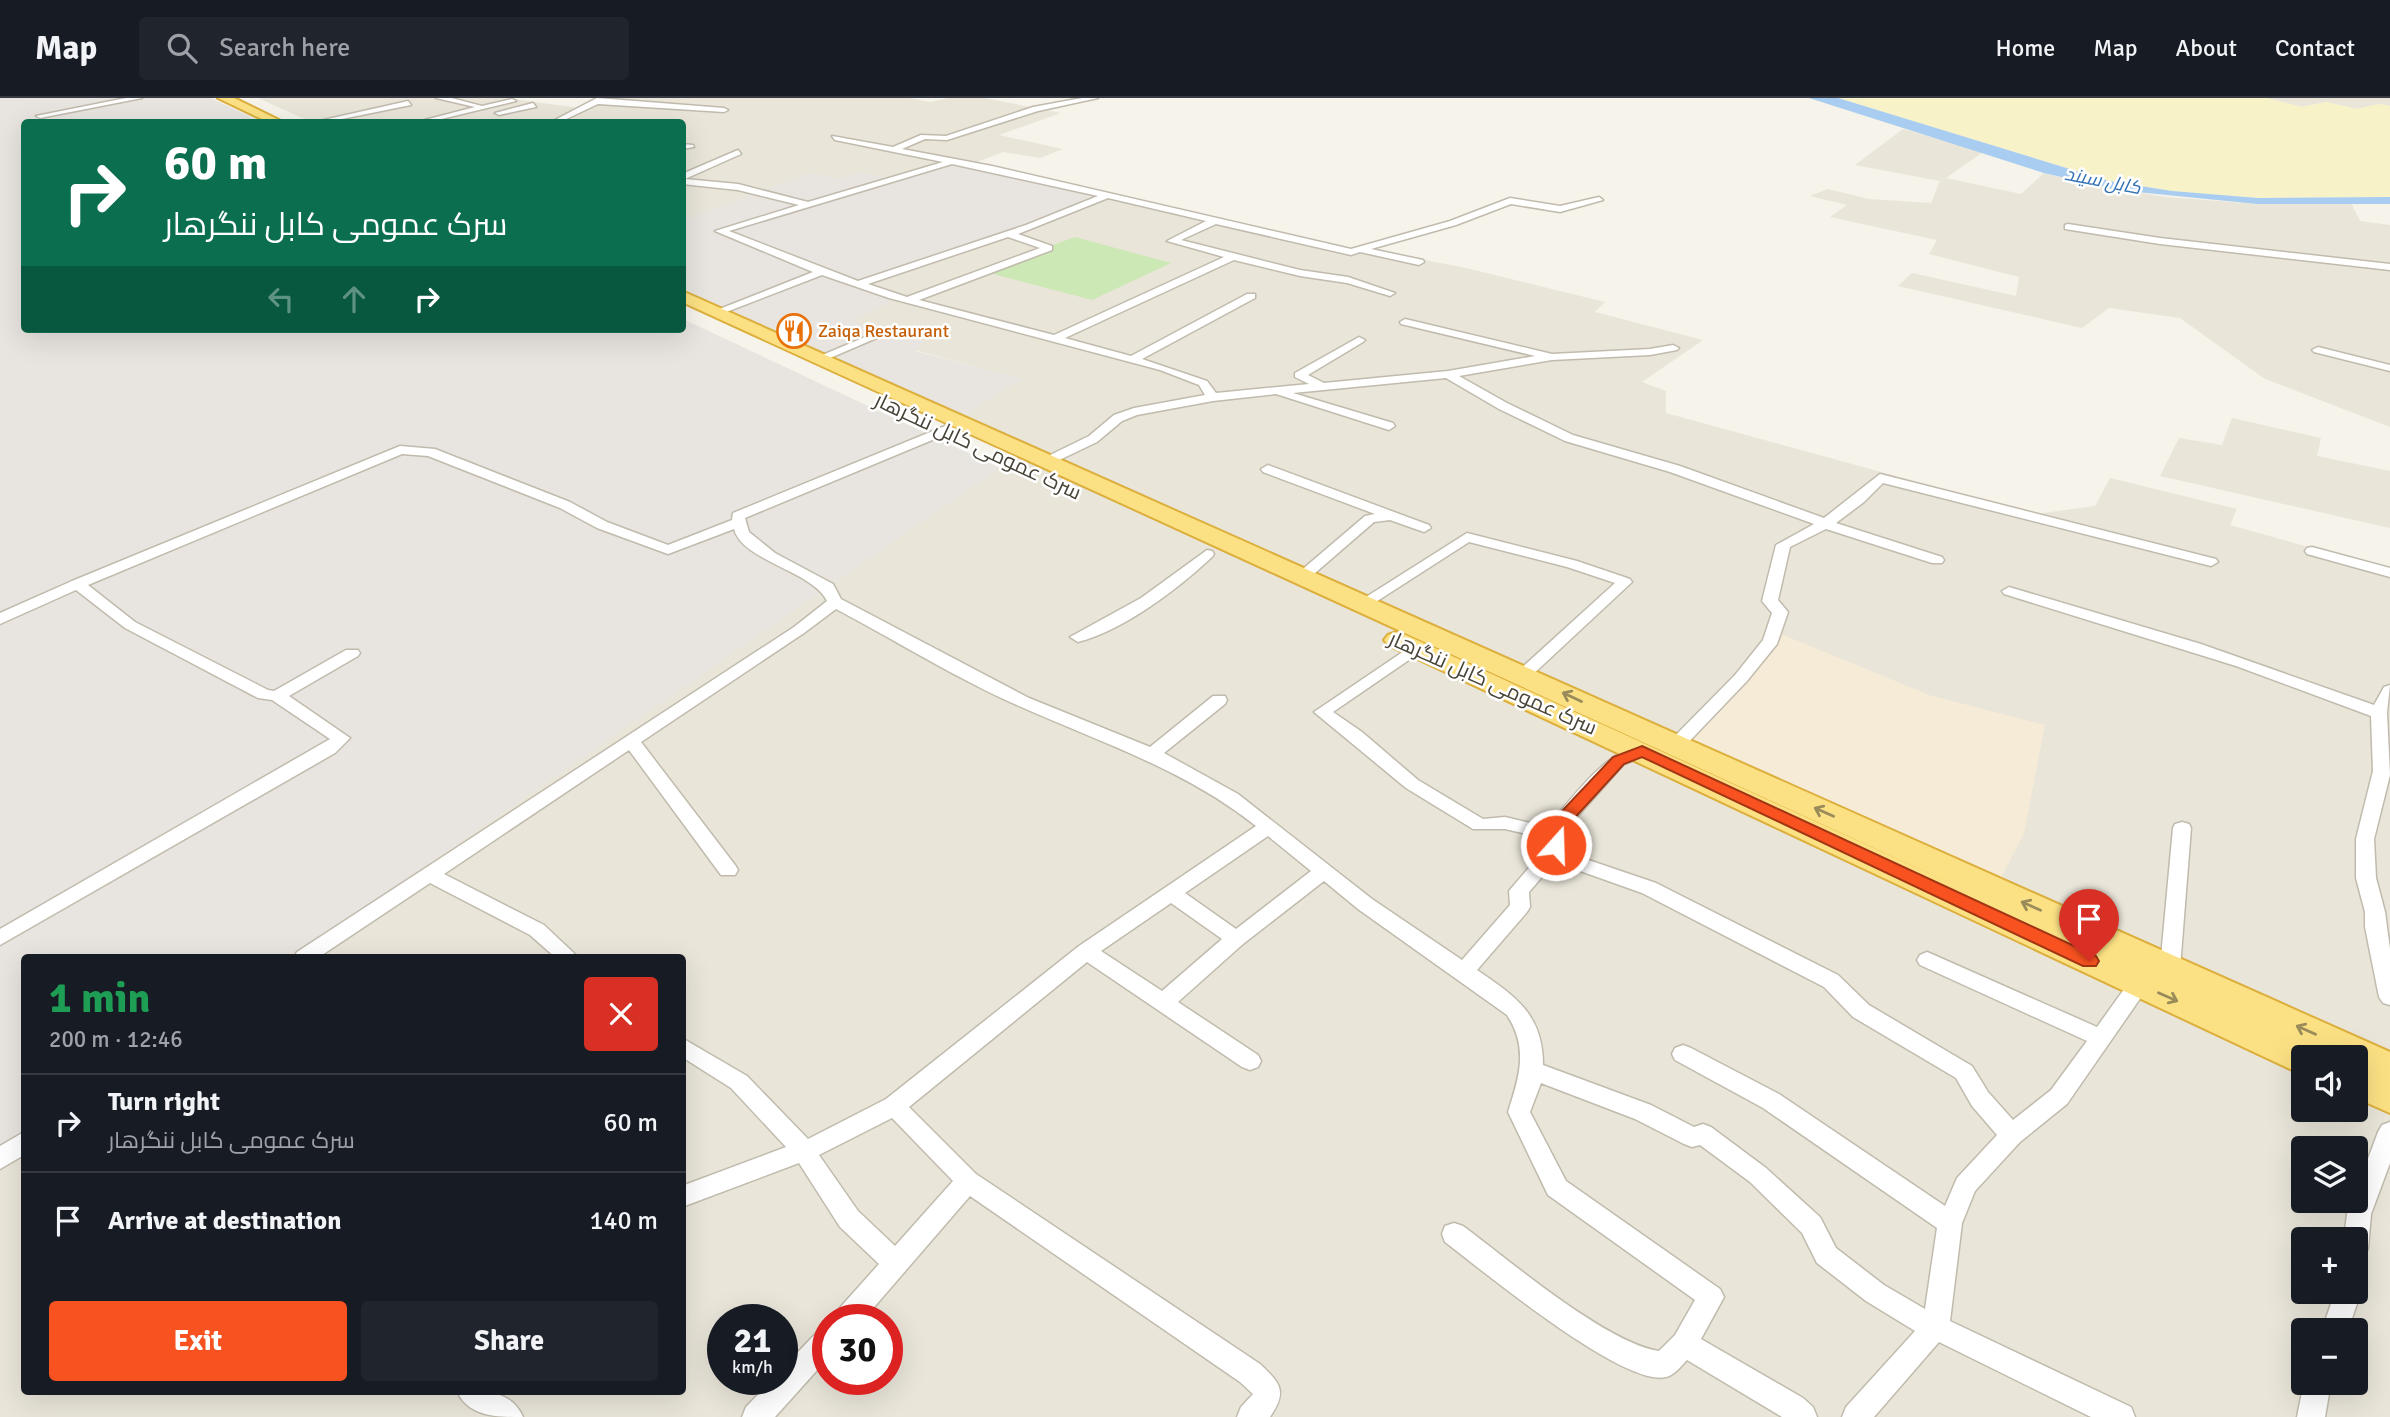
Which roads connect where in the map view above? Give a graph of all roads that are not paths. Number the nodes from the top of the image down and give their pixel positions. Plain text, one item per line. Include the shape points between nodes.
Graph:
1 (138, 98) edge
2 (224, 98) edge
3 (248, 98) edge
4 (440, 98) edge
5 (1094, 98) edge
6 (598, 99) edge
7 (409, 101) edge
8 (512, 101) dead end
9 (534, 105) dead end
10 (486, 108) junction
11 (724, 110) dead end
12 (40, 116) dead end
13 (280, 119) edge
14 (281, 119) edge
15 (332, 119) edge
16 (415, 119) edge
17 (479, 119) dead end
18 (561, 119) edge
19 (835, 138) dead end
20 (895, 149) junction
21 (738, 152) dead end
22 (950, 161) junction
23 (686, 177) edge
24 (686, 180) edge
25 (1104, 197) junction
26 (1599, 200) dead end
27 (807, 203) junction
28 (1214, 221) junction
29 (2068, 227) dead end
30 (1009, 233) junction
31 (1362, 250) junction
32 (1232, 257) junction
33 (1419, 262) dead end
34 (2390, 267) edge
35 (822, 272) junction
36 (859, 284) junction
37 (1390, 293) dead end
38 (1251, 296) dead end
39 (686, 298) edge
40 (908, 300) junction
41 (717, 312) junction
42 (686, 313) edge
43 (1405, 322) dead end
44 (888, 331) dead end
45 (1057, 338) junction
46 (1359, 340) dead end
47 (1673, 348) dead end
48 (2318, 351) dead end
49 (1552, 357) junction
50 (819, 359) junction
51 (1133, 359) junction
52 (2390, 368) edge
53 (1448, 374) junction
54 (1320, 385) junction
55 (1275, 391) junction
56 (1213, 397) junction
57 (951, 425) junction
58 (1389, 426) dead end
59 (1049, 461) junction
60 (1268, 469) dead end
61 (1388, 516) junction
62 (740, 522) junction
63 (1828, 525) junction
64 (1424, 528) dead end
65 (2312, 551) dead end
66 (1207, 554) junction
67 (1937, 560) dead end
68 (2211, 562) dead end
69 (2390, 573) edge
70 (1302, 577) junction
71 (77, 584) junction
72 (2009, 591) dead end
73 (835, 602) junction
74 (1363, 604) junction
75 (0, 619) edge
76 (1078, 637) dead end
77 (1416, 648) junction
78 (352, 653) dead end
79 (1523, 675) junction
80 (2390, 690) edge
81 (277, 696) junction
82 (1219, 700) dead end
83 (2379, 713) junction
84 (631, 741) junction
85 (1676, 746) junction
86 (1642, 751) junction
87 (1152, 754) junction
88 (1268, 827) junction
89 (2182, 828) dead end
90 (1551, 844) junction
91 (728, 870) dead end
92 (1324, 871) junction
93 (429, 874) junction
94 (1171, 893) junction
95 (2383, 915) edge
96 (0, 938) edge
97 (1236, 939) junction
98 (1086, 951) junction
99 (309, 954) edge
100 (565, 954) edge
101 (1927, 960) dead end
102 (2170, 968) junction
103 (1463, 972) junction
104 (2139, 984) junction
105 (2390, 998) edge
106 (1163, 1002) junction
107 (2101, 1038) junction
108 (686, 1049) edge
109 (1683, 1054) dead end
110 (2291, 1054) edge
111 (1250, 1060) dead end
112 (2390, 1068) edge
113 (1532, 1070) junction
114 (2368, 1088) edge
115 (2390, 1098) edge
116 (894, 1106) junction
117 (2390, 1132) edge
118 (2012, 1135) junction
119 (21, 1144) edge
120 (803, 1150) junction
121 (0, 1159) edge
122 (968, 1181) junction
123 (686, 1195) edge
124 (1950, 1223) junction
125 (2357, 1227) edge
126 (1454, 1234) dead end
127 (897, 1264) junction
128 (861, 1304) edge
129 (1936, 1326) junction
130 (1684, 1344) junction
131 (812, 1356) edge
132 (476, 1395) edge
133 (2315, 1395) edge
134 (509, 1417) edge
135 (756, 1417) edge
136 (1251, 1417) edge
137 (1803, 1417) edge
138 (1856, 1417) edge
139 (2121, 1417) edge
140 (2311, 1417) edge

1 - 12 street
2 - 13 highway
3 - 14 highway
4 - 10 street
5 - 20 street via 1036,109 947,138 924,137
6 - 11 street
6 - 18 street
7 - 15 street
7 - 16 street
8 - 10 street
9 - 17 street
10 - 16 street
19 - 20 street
20 - 22 street
21 - 23 street
22 - 25 street
22 - 27 street
24 - 27 street
25 - 28 street
25 - 30 street
26 - 31 street via 1560,209 1510,201
27 - 35 street via 720,231
28 - 31 street via 1351,252
28 - 32 street via 1172,241
29 - 34 street
30 - 36 street
30 - 40 street via 1049,248
31 - 33 street
32 - 37 street
32 - 45 street
35 - 36 street
35 - 41 street
36 - 40 street
38 - 51 street
39 - 41 highway
40 - 45 street
41 - 50 highway
42 - 57 highway, سرک عمومی کابل ننگرهار
43 - 49 street
44 - 50 street
45 - 51 street
46 - 54 street via 1298,375
47 - 49 street
48 - 52 street
49 - 53 street
50 - 57 highway
51 - 56 street via 1203,383
53 - 54 street
53 - 63 street via 1569,438 1713,482
54 - 55 street
55 - 56 street
55 - 58 street
56 - 59 street via 1118,418 1093,439
57 - 59 highway, سرک عمومی کابل ننگرهار
57 - 62 street via 738,516
57 - 66 highway, سرک عمومی کابل ننگرهار
59 - 70 highway, سرک عمومی کابل ننگرهار
60 - 61 street
61 - 64 street
61 - 70 street via 1370,519
62 - 71 street via 668,550 430,452 400,450
62 - 73 street via 742,534 770,556 828,587
63 - 67 street
63 - 68 street via 1880,478
63 - 85 street via 1783,545 1770,601 1780,612 1771,641
65 - 69 street
66 - 76 street via 1137,604
66 - 77 highway, سرک عمومی کابل ننگرهار
70 - 74 highway, سرک عمومی کابل ننگرهار
71 - 75 street
71 - 81 street via 130,625 264,694
72 - 83 street via 2295,680
73 - 84 street
73 - 87 street via 1023,702
74 - 79 highway, سرک عمومی کابل ننگرهار
74 - 79 street via 1467,537 1625,582
77 - 86 highway, سرک عمومی کابل ننگرهار
77 - 90 street via 1322,712 1412,784 1480,825 1505,823
78 - 81 street
85 -> 79 highway, سرک عمومی کابل ننگرهار
80 - 83 street
81 - 96 street via 341,738
82 - 87 street
83 - 95 street via 2382,771 2365,839 2366,878
84 - 91 street
84 - 93 street
102 -> 85 highway, سرک عمومی کابل ننگرهار
86 - 90 street via 1618,760
86 - 104 highway, سرک عمومی کابل ننگرهار
87 - 88 street via 1232,799
88 - 92 street
88 - 94 street
89 - 102 street
90 - 103 street via 1519,891 1520,907
90 - 118 street via 1649,888 1831,981 1861,1011 1964,1072 1980,1099
92 - 97 street
92 - 103 street
93 - 99 street
93 - 100 street via 537,930
94 - 97 street
94 - 98 street
95 - 105 street via 2375,927
97 - 106 street
98 - 106 street
98 - 116 street
101 - 107 street
112 -> 102 highway, سرک عمومی کابل ننگرهار
103 - 113 street via 1521,1014
104 - 107 street
104 -> 110 highway, سرک عمومی کابل ننگرهار
106 - 111 street
107 - 118 street via 2059,1097
108 - 120 street via 739,1082
109 - 124 street via 1771,1101
113 - 129 street via 1643,1112 1692,1137 1703,1134 1758,1175 1811,1225 1826,1255 1874,1293
113 - 130 street via 1519,1112 1557,1188 1711,1297
114 - 115 highway
116 - 120 street via 830,1141
116 - 122 street
117 - 125 street via 2358,1214
118 - 124 street via 1965,1185
119 - 121 street
120 - 123 street
120 - 127 street via 849,1219
122 - 127 street
122 - 136 street via 1250,1373 1268,1395
124 - 129 street
126 - 130 street via 1635,1360 1664,1365
127 - 128 street
129 - 138 street
129 - 139 street
130 - 137 street
131 - 135 street
132 - 134 street
133 - 140 street

